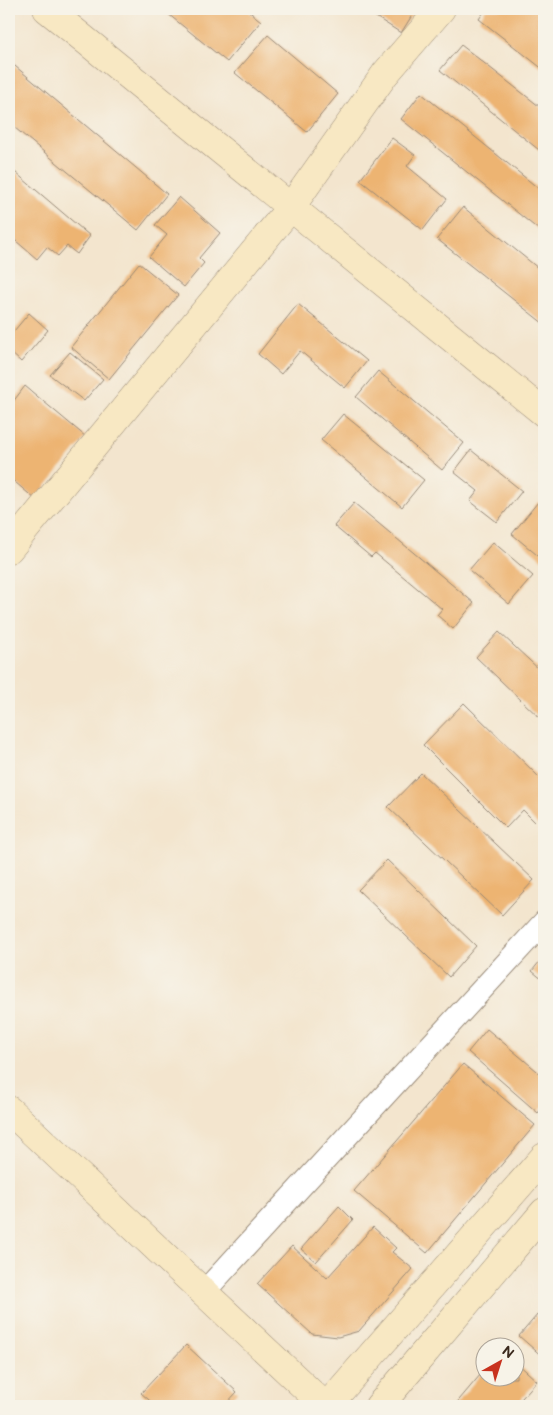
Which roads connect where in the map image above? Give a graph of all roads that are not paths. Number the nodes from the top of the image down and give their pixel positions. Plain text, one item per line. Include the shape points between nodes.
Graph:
1 (47, 9) edge
2 (441, 9) edge
3 (291, 207) junction
4 (544, 413) edge
5 (9, 549) edge
6 (544, 922) edge
7 (9, 1110) edge
8 (544, 1157) edge
9 (544, 1212) edge
10 (203, 1293) junction
11 (326, 1406) edge
12 (379, 1406) edge

1 - 3 street
2 - 3 street via 385,74
3 - 4 street
3 - 5 street
6 - 10 street
7 - 10 street
8 - 11 street
9 - 12 street
10 - 11 street

